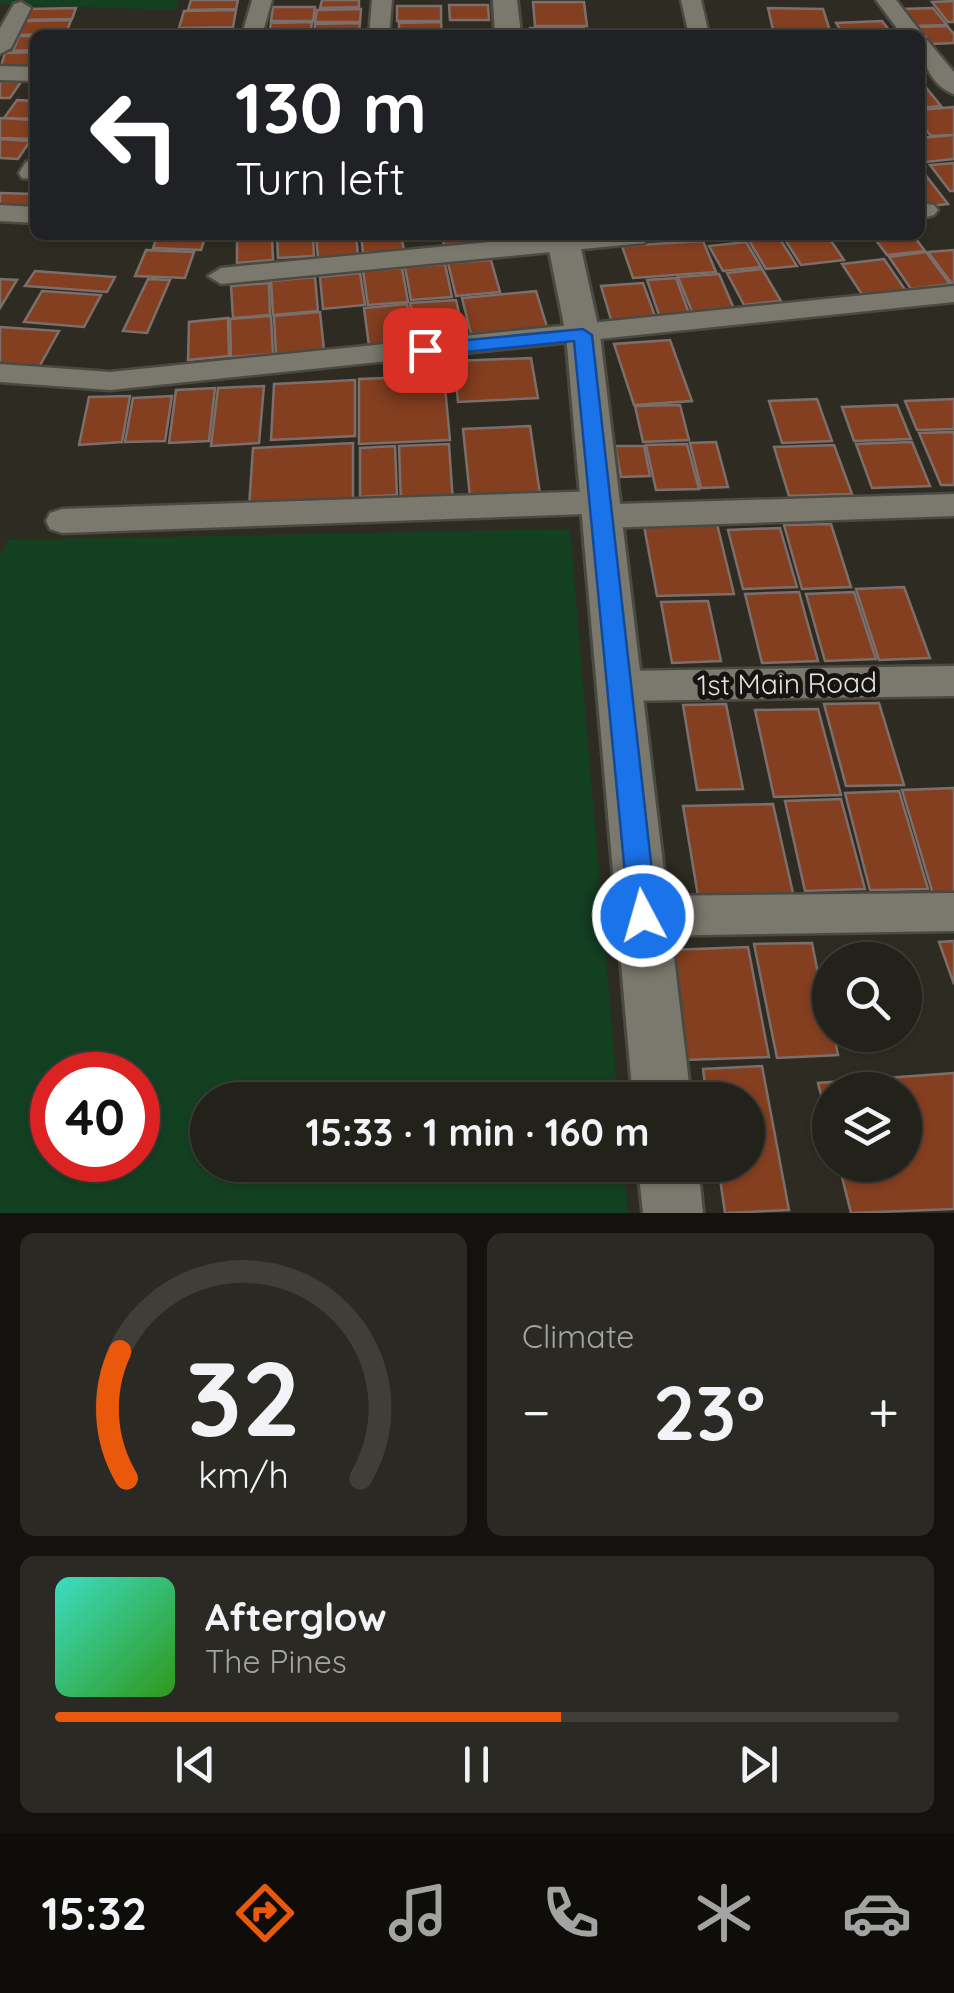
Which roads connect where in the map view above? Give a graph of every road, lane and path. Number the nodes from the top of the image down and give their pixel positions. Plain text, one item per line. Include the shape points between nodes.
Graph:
1 (262, 0) edge
2 (382, 0) edge
3 (505, 0) edge
4 (690, 0) edge
5 (886, 0) edge
6 (21, 8) dead end
7 (253, 30) edge
8 (379, 30) edge
9 (508, 30) edge
10 (698, 30) edge
11 (909, 30) edge
12 (0, 48) edge
13 (925, 50) edge
14 (0, 73) edge
15 (30, 74) edge
16 (954, 87) edge
17 (0, 213) edge
18 (30, 215) edge
19 (545, 240) edge
20 (563, 240) edge
21 (221, 276) dead end
22 (954, 294) edge
23 (583, 335) junction
24 (0, 373) edge
25 (954, 505) edge
26 (602, 509) junction
27 (62, 521) dead end
28 (954, 681) edge
29 (620, 686) junction
30 (954, 912) edge
31 (643, 916) junction
32 (660, 1082) edge
33 (670, 1182) edge
34 (673, 1213) edge

1 - 7 street
2 - 8 street
3 - 9 street
4 - 10 street
5 - 11 street
6 - 12 street
13 - 16 street
14 - 15 street
17 - 18 street
19 - 21 street
20 - 23 street
22 - 23 street
23 - 24 street via 110,381
23 - 26 street
25 - 26 street
26 - 27 street
26 - 29 street
28 - 29 street, 1st Main Road
29 - 31 street
30 - 31 street
31 - 32 street
33 - 34 street

